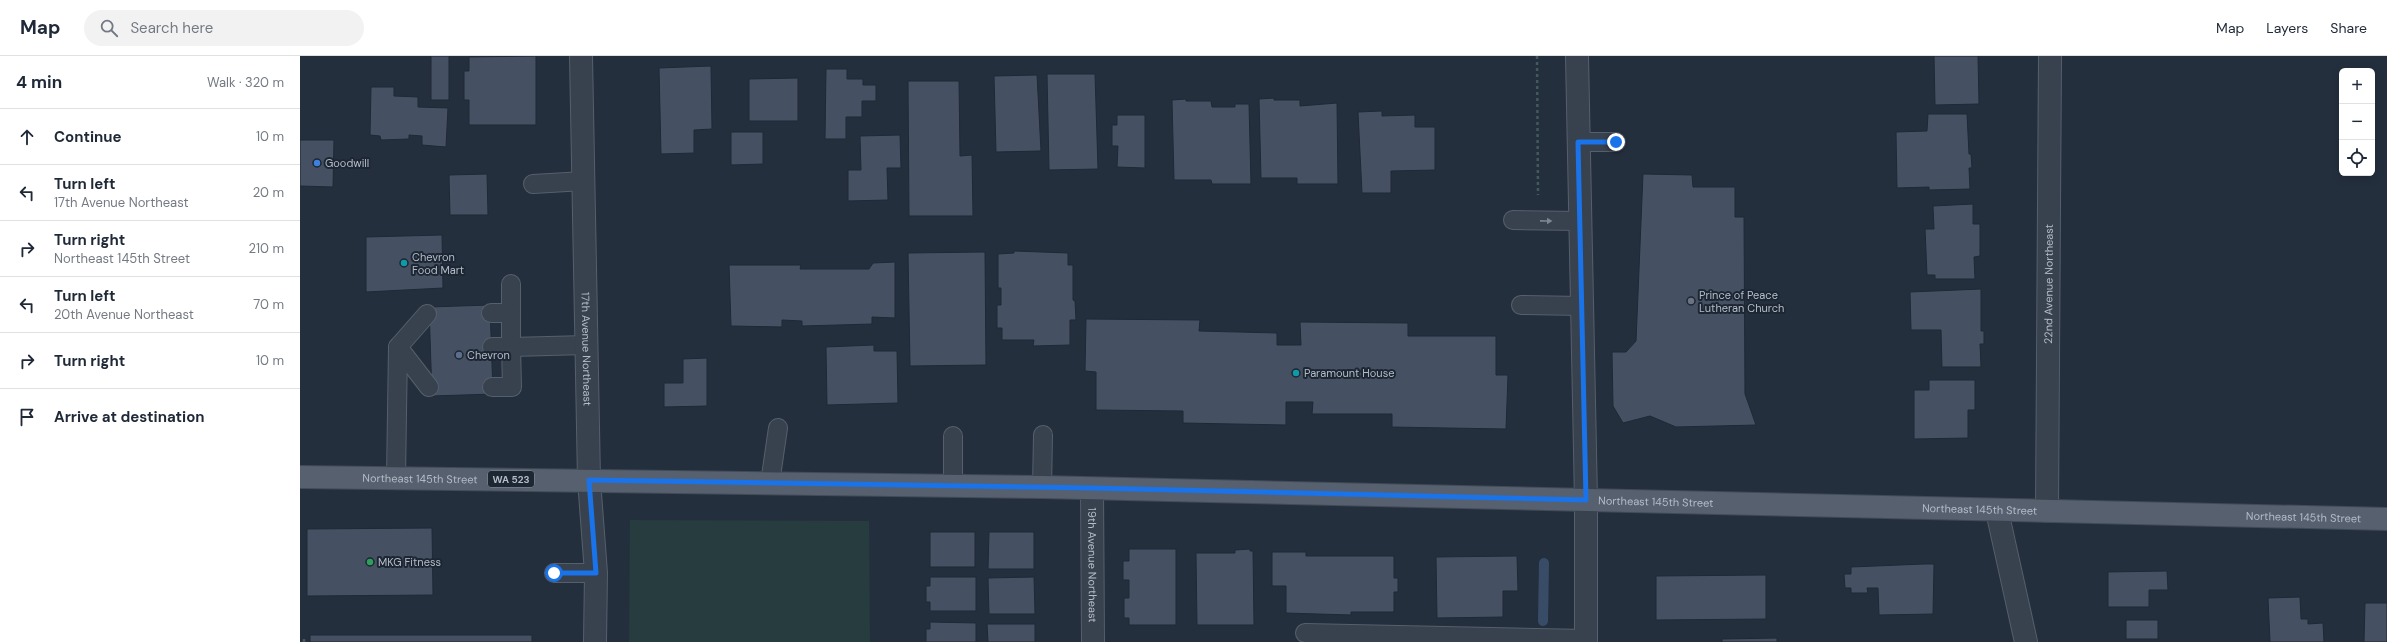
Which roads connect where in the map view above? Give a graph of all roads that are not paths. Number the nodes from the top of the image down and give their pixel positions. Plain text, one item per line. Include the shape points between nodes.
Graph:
1 (581, 56) edge
2 (1576, 56) edge
3 (2050, 56) edge
4 (1578, 142) junction
5 (1616, 142) dead end
6 (584, 181) junction
7 (533, 184) dead end
8 (1513, 220) dead end
9 (1580, 221) junction
10 (511, 284) dead end
11 (1520, 305) dead end
12 (1582, 306) junction
13 (491, 313) dead end
14 (511, 313) junction
15 (428, 314) dead end
16 (586, 346) junction
17 (398, 347) junction
18 (492, 347) dead end
19 (511, 347) junction
20 (429, 387) dead end
21 (492, 387) dead end
22 (778, 428) dead end
23 (1043, 435) dead end
24 (953, 436) dead end
25 (300, 477) edge
26 (396, 478) junction
27 (589, 480) junction
28 (770, 483) junction
29 (953, 486) junction
30 (1042, 488) junction
31 (1092, 488) junction
32 (1586, 500) junction
33 (1997, 511) junction
34 (2048, 511) junction
35 (2387, 519) edge
36 (554, 573) dead end
37 (596, 573) junction
38 (1305, 633) dead end
39 (1586, 640) edge
40 (595, 642) edge
41 (1093, 642) edge
42 (2026, 642) edge

1 - 6 street, 17th Avenue Northeast
2 - 4 street
3 - 34 street, 22nd Avenue Northeast
4 - 5 lane
4 - 9 street
6 - 7 lane
6 - 16 street, 17th Avenue Northeast
8 -> 9 lane
9 - 12 street
10 - 14 lane
11 - 12 lane
12 - 32 street
13 - 14 lane
14 - 19 lane
15 - 17 lane
16 - 19 lane
16 - 27 street, 17th Avenue Northeast
17 - 20 lane
17 - 26 lane
18 - 19 lane
19 - 21 lane via 512,387
22 - 28 lane
23 - 30 lane
24 - 29 lane
25 - 26 main road, Northeast 145th Street / WA 523
26 - 27 main road, Northeast 145th Street / WA 523
27 - 28 main road, Northeast 145th Street / WA 523
27 - 37 street, 17th Avenue Northeast
28 - 29 main road, Northeast 145th Street / WA 523
29 - 30 main road, Northeast 145th Street / WA 523
30 - 31 main road, Northeast 145th Street / WA 523
31 - 32 main road, Northeast 145th Street / WA 523
31 - 41 street, 19th Avenue Northeast
32 - 33 main road, Northeast 145th Street / WA 523
32 - 39 street
33 - 34 main road, Northeast 145th Street / WA 523
33 - 42 street
34 - 35 main road, Northeast 145th Street / WA 523
36 - 37 lane
37 - 40 street, 17th Avenue Northeast
38 - 39 lane

